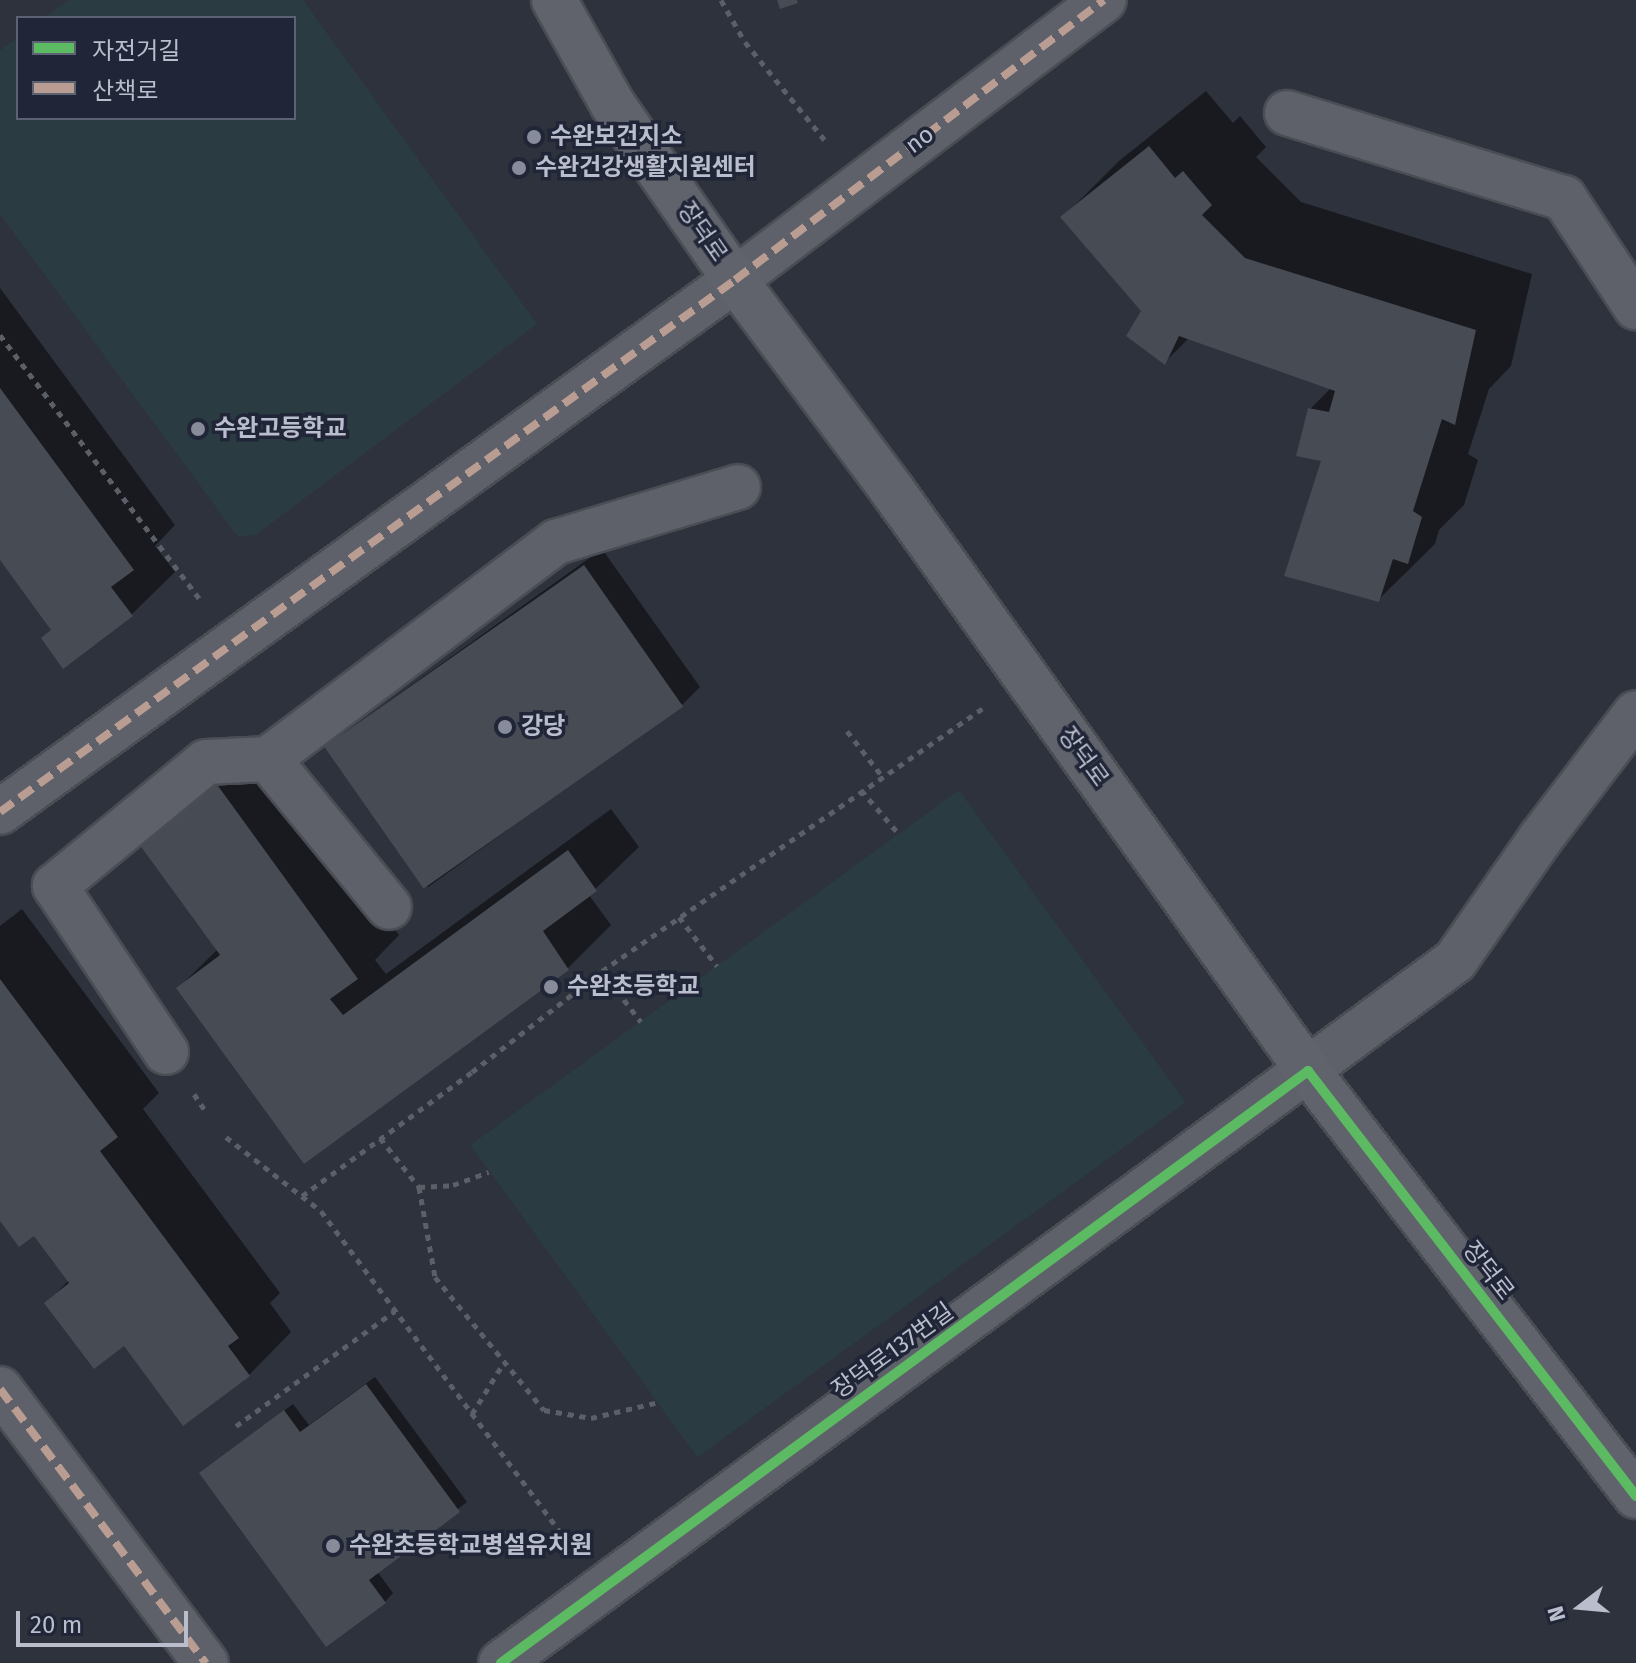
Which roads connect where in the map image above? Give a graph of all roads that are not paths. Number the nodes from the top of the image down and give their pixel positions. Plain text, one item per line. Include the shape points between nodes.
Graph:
1 (554, 0) edge
2 (1104, 0) edge
3 (1287, 113) dead end
4 (735, 280) junction
5 (1636, 307) edge
6 (738, 487) dead end
7 (1636, 713) edge
8 (268, 759) junction
9 (0, 812) edge
10 (389, 907) dead end
11 (166, 1052) dead end
12 (1308, 1071) junction
13 (0, 1389) edge
14 (1636, 1496) edge
15 (206, 1663) edge
16 (501, 1663) edge

1 - 4 main road, 장덕로 via 613,105
2 - 4 street, no
3 - 5 street via 1564,198
4 - 9 street, no
4 - 12 main road, 장덕로
6 - 8 street via 556,542
7 - 12 street, 장덕로137번길 via 1455,961
8 - 10 street
8 - 11 street via 206,762 55,886
12 - 14 main road, 장덕로
12 - 16 street, 장덕로137번길
13 - 15 street

